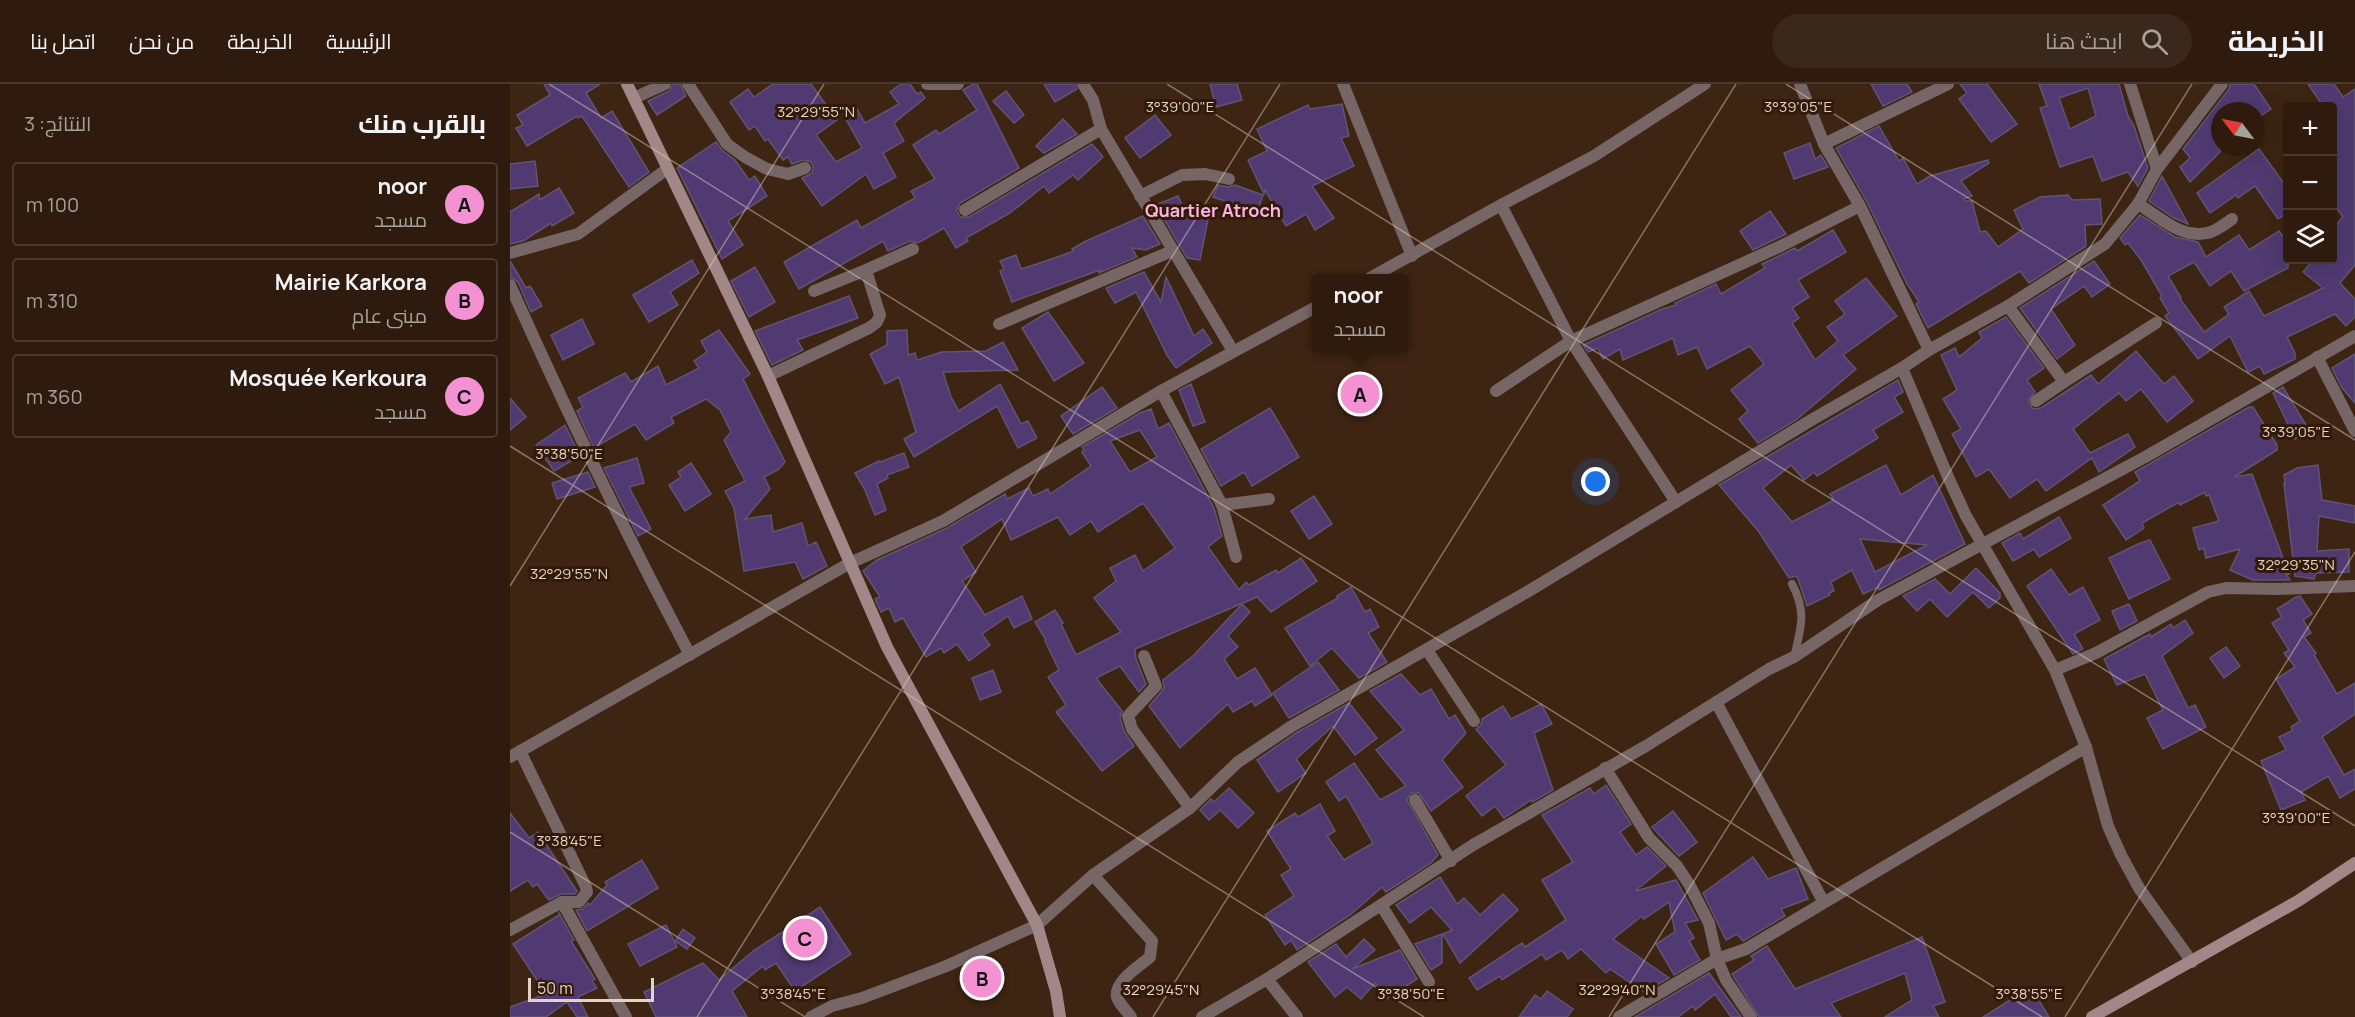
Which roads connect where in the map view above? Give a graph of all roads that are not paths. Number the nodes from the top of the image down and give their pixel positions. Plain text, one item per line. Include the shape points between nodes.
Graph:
1 (627, 84) edge
2 (665, 84) edge
3 (688, 84) edge
4 (927, 84) edge
5 (957, 84) edge
6 (1083, 84) edge
7 (1343, 84) edge
8 (1705, 84) edge
9 (1800, 84) edge
10 (1948, 84) edge
11 (2130, 84) edge
12 (2222, 84) edge
13 (634, 98) junction
14 (1101, 129) junction
15 (1824, 144) junction
16 (805, 168) dead end
17 (667, 169) junction
18 (2157, 169) junction
19 (1229, 179) dead end
20 (1140, 196) junction
21 (2138, 204) junction
22 (1501, 205) junction
23 (1860, 206) junction
24 (965, 210) dead end
25 (2232, 219) dead end
26 (912, 249) dead end
27 (1172, 250) junction
28 (510, 254) edge
29 (1412, 256) junction
30 (866, 270) junction
31 (1379, 274) edge
32 (510, 285) edge
33 (814, 291) dead end
34 (2008, 306) junction
35 (1312, 310) edge
36 (2156, 323) dead end
37 (999, 324) dead end
38 (2355, 336) edge
39 (1571, 341) junction
40 (1929, 350) junction
41 (1233, 351) junction
42 (2317, 357) junction
43 (1902, 368) junction
44 (768, 376) junction
45 (2064, 382) junction
46 (1161, 390) junction
47 (1496, 391) dead end
48 (2036, 401) dead end
49 (2355, 431) edge
50 (1269, 499) dead end
51 (1676, 502) junction
52 (1222, 505) junction
53 (1983, 544) junction
54 (1236, 557) dead end
55 (850, 563) junction
56 (1792, 584) dead end
57 (2355, 586) edge
58 (1427, 650) junction
59 (690, 655) junction
60 (1144, 656) dead end
61 (1794, 657) junction
62 (2055, 670) junction
63 (1716, 702) junction
64 (1474, 721) dead end
65 (2086, 747) junction
66 (515, 754) edge
67 (1605, 768) junction
68 (1415, 800) dead end
69 (1190, 808) junction
70 (1451, 861) junction
71 (2355, 863) edge
72 (1093, 875) junction
73 (1823, 901) junction
74 (562, 903) junction
75 (1381, 905) junction
76 (1037, 925) junction
77 (510, 930) edge
78 (1716, 959) junction
79 (2192, 962) junction
80 (1268, 979) junction
81 (1429, 982) dead end
82 (626, 1017) edge
83 (811, 1017) edge
84 (1060, 1017) edge
85 (1131, 1017) edge
86 (1202, 1017) edge
87 (1298, 1017) edge
88 (1619, 1017) edge
89 (1752, 1017) edge
90 (2092, 1017) edge

1 - 13 main road
2 - 13 street
3 - 16 street via 727,144 745,157 767,169 788,174
4 - 5 street
6 - 14 street via 1093,100
7 - 29 street
8 - 22 street via 1594,156
9 - 15 street
10 - 15 street
11 - 18 street
12 - 18 street
13 - 17 main road
14 - 20 street
14 - 24 street
15 - 23 street
17 - 28 street via 578,234
17 - 44 main road
18 - 21 street
19 - 20 street via 1182,175
20 - 27 street
21 - 25 street via 2190,235 2209,233
21 - 34 street via 2105,244
22 - 29 street
22 - 39 street
23 - 39 street
23 - 40 street
26 - 30 street
27 - 37 street
27 - 41 street
29 - 31 street
30 - 33 street
30 - 44 street via 880,315 877,322
32 - 59 street via 560,396
34 - 40 street
34 - 45 street
35 - 41 street
36 - 45 street
38 - 42 street
39 - 47 street
39 - 51 street
40 - 43 street
41 - 46 street
42 - 49 street
42 - 53 street
43 - 51 street
43 - 53 street via 1948,477
44 - 55 main road
45 - 48 street
46 - 52 street
46 - 55 street via 943,521
50 - 52 street
51 - 58 street
52 - 54 street
53 - 61 street via 1878,600
53 - 62 street
55 - 59 street
55 - 76 main road via 886,647
56 - 61 lane via 1803,621
57 - 62 street via 2226,588 2208,592 2096,653
58 - 64 street
58 - 69 street via 1292,726 1238,762
59 - 66 street
60 - 69 street via 1156,686 1128,717 1132,729
61 - 63 street
62 - 65 street
63 - 67 street
63 - 73 street
65 - 73 street
65 - 79 street via 2108,826 2121,855 2139,888
66 - 74 street via 586,887 587,892 579,902
67 - 70 street
67 - 78 street via 1649,838 1689,884 1708,923
68 - 70 street
69 - 72 street
70 - 75 street
71 - 79 main road
72 - 76 street
72 - 85 street via 1152,941 1150,957 1117,989 1117,999
73 - 78 street via 1746,949
74 - 77 street
74 - 82 street
75 - 80 street
75 - 81 street
76 - 83 street via 944,967
76 - 84 main road
78 - 88 street
78 - 89 street
79 - 90 main road
80 - 86 street
80 - 87 street

